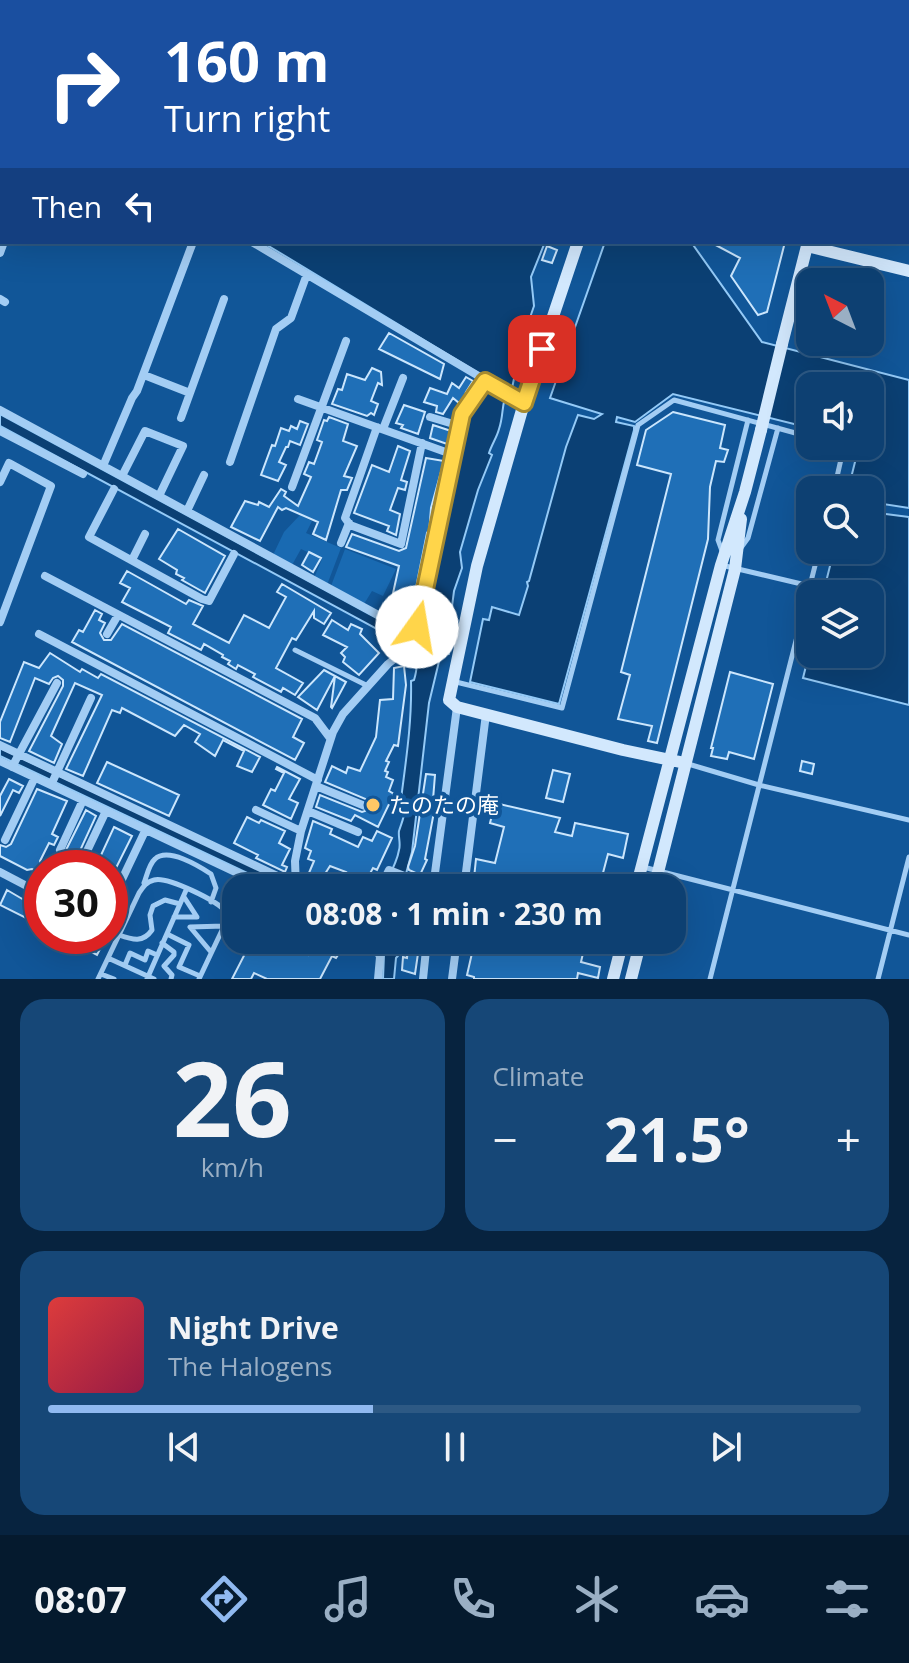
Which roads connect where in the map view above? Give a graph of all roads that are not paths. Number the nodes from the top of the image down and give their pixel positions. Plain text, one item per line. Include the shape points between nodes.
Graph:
1 (192, 244) edge
2 (255, 244) edge
3 (577, 244) edge
4 (807, 244) edge
5 (909, 271) edge
6 (307, 274) junction
7 (224, 299) dead end
8 (346, 341) dead end
9 (144, 375) junction
10 (403, 378) dead end
11 (486, 382) junction
12 (190, 393) junction
13 (298, 399) dead end
14 (524, 403) junction
15 (322, 407) junction
16 (0, 410) edge
17 (430, 417) dead end
18 (181, 418) dead end
19 (748, 420) junction
20 (460, 426) junction
21 (380, 428) junction
22 (778, 428) junction
23 (0, 431) edge
24 (796, 433) edge
25 (422, 443) junction
26 (454, 455) junction
27 (230, 462) dead end
28 (103, 466) junction
29 (83, 474) dead end
30 (204, 475) dead end
31 (122, 476) junction
32 (0, 482) edge
33 (292, 487) dead end
34 (114, 489) dead end
35 (159, 496) junction
36 (187, 511) junction
37 (349, 523) junction
38 (145, 534) dead end
39 (341, 543) dead end
40 (234, 554) dead end
41 (727, 558) junction
42 (132, 560) junction
43 (735, 569) junction
44 (45, 576) dead end
45 (796, 583) edge
46 (118, 615) junction
47 (0, 622) edge
48 (415, 633) junction
49 (39, 634) dead end
50 (107, 634) dead end
51 (796, 641) edge
52 (295, 650) dead end
53 (453, 681) junction
54 (57, 683) dead end
55 (368, 686) junction
56 (91, 698) dead end
57 (457, 707) junction
58 (486, 714) junction
59 (330, 738) junction
60 (0, 745) edge
61 (16, 760) junction
62 (669, 760) junction
63 (0, 761) edge
64 (685, 763) junction
65 (35, 777) junction
66 (54, 778) junction
67 (317, 783) junction
68 (759, 785) junction
69 (83, 800) junction
70 (365, 806) dead end
71 (256, 810) dead end
72 (106, 811) junction
73 (308, 811) junction
74 (909, 820) edge
75 (146, 829) junction
76 (301, 831) junction
77 (358, 832) dead end
78 (5, 840) dead end
79 (60, 850) dead end
80 (88, 850) edge
81 (909, 857) edge
82 (642, 866) junction
83 (128, 867) edge
84 (658, 870) junction
85 (0, 872) edge
86 (240, 874) edge
87 (269, 874) edge
88 (296, 874) edge
89 (435, 874) edge
90 (466, 874) edge
91 (640, 874) edge
92 (657, 874) edge
93 (24, 885) edge
94 (142, 888) junction
95 (187, 888) junction
96 (733, 888) junction
97 (183, 896) junction
98 (211, 902) junction
99 (180, 904) junction
100 (222, 906) edge
101 (128, 917) edge
102 (174, 917) junction
103 (222, 926) edge
104 (222, 930) edge
105 (890, 930) junction
106 (167, 934) junction
107 (909, 935) edge
108 (128, 938) edge
109 (162, 943) junction
110 (211, 952) junction
111 (110, 954) edge
112 (379, 954) edge
113 (426, 954) edge
114 (455, 954) edge
115 (619, 954) edge
116 (637, 954) edge
117 (157, 955) junction
118 (108, 958) junction
119 (125, 965) junction
120 (99, 976) edge
121 (149, 978) edge
122 (199, 978) edge
123 (114, 979) edge
124 (171, 979) edge
125 (378, 979) edge
126 (423, 979) edge
127 (452, 979) edge
128 (613, 979) edge
129 (631, 979) edge
130 (710, 979) edge
131 (878, 979) edge

1 - 9 street
2 - 6 street
3 - 14 street
4 - 5 street
4 - 41 street, bridge
6 - 11 street
6 - 27 street via 291,318 276,329
7 - 12 street
8 - 15 street
9 - 12 street
9 - 28 street
10 - 21 street
11 - 14 street
11 - 20 street via 462,414
12 - 18 street
13 - 15 street
14 - 53 street via 477,566
15 - 21 street
15 - 33 street
16 - 28 street
17 - 20 street
19 - 22 lane
19 - 41 lane via 718,540
19 - 53 lane via 674,400 638,425 562,708
20 - 26 street
21 - 25 street
21 - 37 street via 345,518
22 - 24 lane
22 - 41 lane via 748,538
23 - 29 street
25 - 26 street
25 - 37 street via 401,544
26 - 48 street
28 - 31 street
30 - 36 street
31 - 35 street
31 - 35 street via 145,431 183,446
32 - 47 street via 9,463 51,486
34 - 42 street via 89,537
35 - 36 street
36 - 48 street
37 - 39 street
38 - 42 street
40 - 42 street via 209,601
41 - 43 street
41 - 62 street
43 - 45 lane
43 - 64 street
44 - 46 street
46 - 50 street
46 - 59 street via 315,718
48 - 55 street
49 - 67 street
51 - 68 lane
52 - 55 lane
53 - 57 street via 449,700
54 - 61 street
55 - 59 street
56 - 66 street
57 - 58 street
57 - 89 street
58 - 62 street
58 - 90 street
59 - 67 street
60 - 61 street
61 - 63 street
61 - 65 street
61 - 66 street
62 - 64 street
62 - 82 street
64 - 68 lane
64 - 84 street
65 - 66 street
65 - 78 street
66 - 69 street
66 - 87 street
67 - 70 street
67 - 73 street
68 - 74 lane
68 - 96 lane
69 - 72 street
69 - 79 street
71 - 76 street
72 - 75 street
72 - 80 street
73 - 76 street
73 - 77 street
75 - 83 street
75 - 86 street
76 - 88 street
81 - 105 lane
82 - 84 lane
82 - 91 street
84 - 92 street
84 - 96 lane
85 - 93 street
94 - 95 lane via 158,879
94 - 98 lane via 152,862 171,855 211,874 216,888
94 - 101 lane
95 - 97 lane
95 - 98 lane
96 - 105 lane
96 - 130 lane
97 - 99 lane
97 - 102 lane via 197,917
98 - 100 lane
99 - 102 lane
99 - 108 lane via 165,900 153,906 152,930 142,940
102 - 106 lane
103 - 110 lane via 190,927
104 - 110 lane
105 - 107 lane
105 - 131 lane
106 - 109 lane
106 - 122 lane via 189,945 179,967
109 - 117 lane
109 - 124 lane via 174,952 164,966
110 - 122 lane
111 - 118 lane
112 - 125 street
113 - 126 street
114 - 127 street
115 - 128 street
116 - 129 street
117 - 119 lane via 148,951 145,960 130,953
117 - 121 lane
118 - 119 lane
118 - 120 lane
119 - 121 lane
120 - 123 lane

